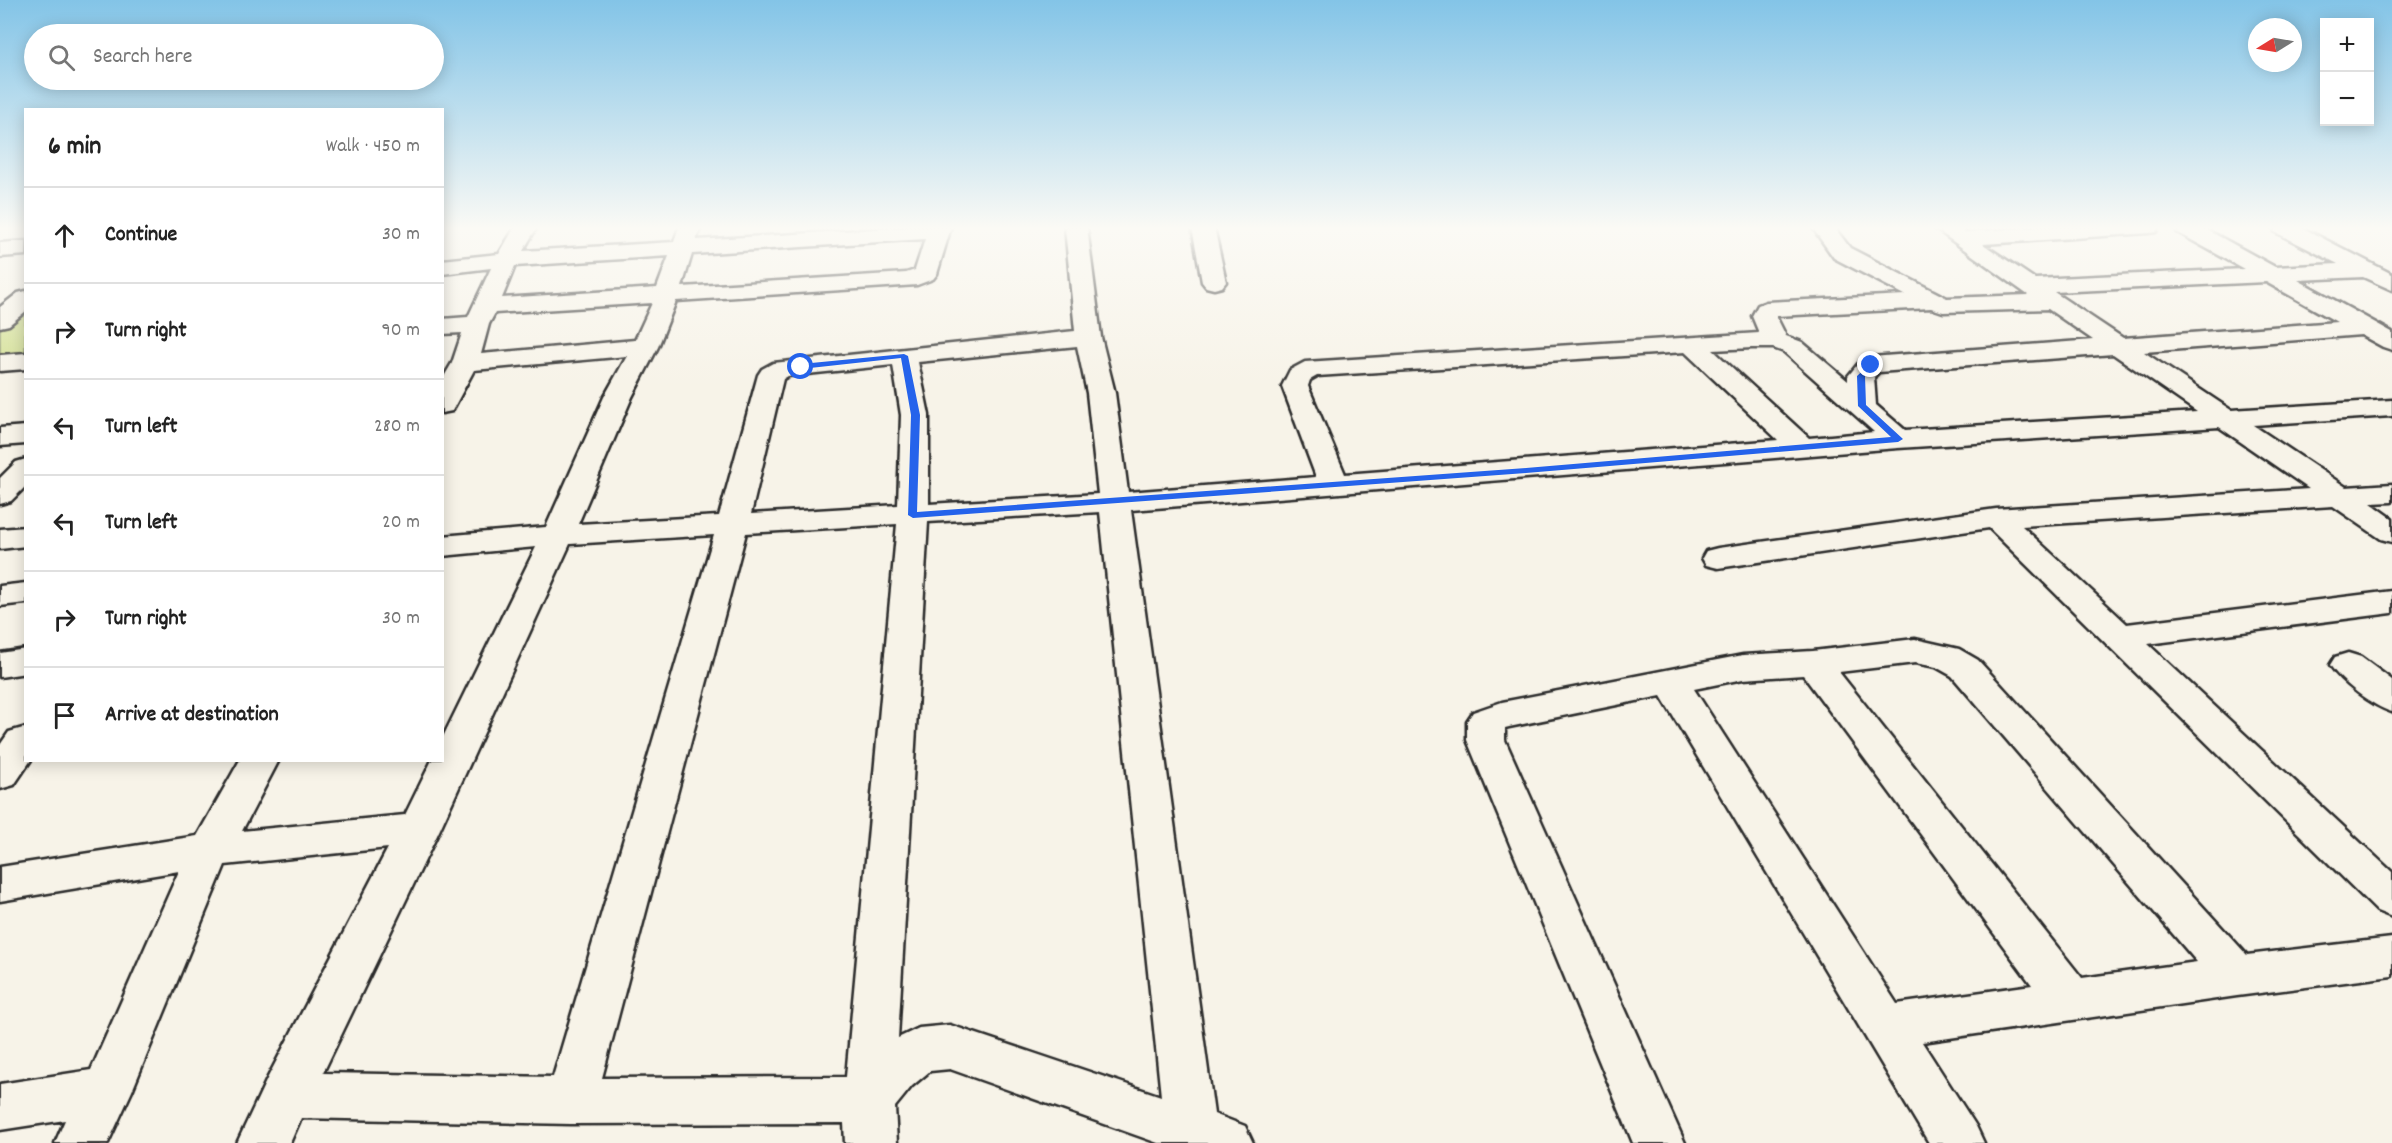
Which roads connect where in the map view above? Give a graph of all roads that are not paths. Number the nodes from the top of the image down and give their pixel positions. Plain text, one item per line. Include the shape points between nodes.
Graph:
1 (497, 280) edge
2 (672, 280) edge
3 (904, 280) edge
4 (1082, 280) edge
5 (1894, 280) edge
6 (2022, 280) edge
7 (2144, 280) edge
8 (2282, 280) edge
9 (2030, 286) junction
10 (667, 295) junction
11 (18, 300) edge
12 (1933, 301) junction
13 (2054, 302) junction
14 (482, 315) junction
15 (0, 320) edge
16 (444, 326) edge
17 (2364, 327) junction
18 (1088, 337) junction
19 (1776, 341) junction
20 (2392, 342) edge
21 (1691, 344) junction
22 (645, 346) junction
23 (2120, 346) junction
24 (904, 356) junction
25 (24, 361) edge
26 (0, 363) edge
27 (465, 363) junction
28 (444, 399) edge
29 (1862, 406) junction
30 (2392, 408) edge
31 (2228, 420) junction
32 (24, 435) edge
33 (0, 437) edge
34 (1898, 439) junction
35 (1802, 447) junction
36 (1334, 485) junction
37 (2392, 493) edge
38 (2341, 497) junction
39 (1112, 502) junction
40 (913, 515) junction
41 (1996, 518) junction
42 (732, 526) junction
43 (2392, 532) edge
44 (558, 535) junction
45 (24, 537) edge
46 (0, 539) edge
47 (444, 546) edge
48 (1718, 558) dead end
49 (24, 593) edge
50 (0, 596) edge
51 (2392, 602) edge
52 (2119, 636) junction
53 (24, 661) edge
54 (1813, 663) junction
55 (0, 665) edge
56 (2348, 665) dead end
57 (1670, 680) junction
58 (2392, 699) edge
59 (16, 743) edge
60 (259, 762) edge
61 (0, 775) edge
62 (419, 829) junction
63 (210, 850) junction
64 (0, 884) edge
65 (2392, 899) edge
66 (2392, 957) edge
67 (2237, 976) junction
68 (2072, 1000) junction
69 (1887, 1026) junction
70 (108, 1091) junction
71 (285, 1095) junction
72 (571, 1101) junction
73 (0, 1107) edge
74 (870, 1121) edge
75 (1209, 1136) edge
76 (81, 1143) edge
77 (263, 1143) edge
78 (1659, 1143) edge
79 (1958, 1143) edge

1 - 14 street
2 - 10 street
3 - 10 street
4 - 18 street
5 - 12 street
6 - 9 street
7 - 9 street
8 - 17 street
9 - 13 street
10 - 14 street
10 - 22 street
11 - 15 street
12 - 13 street via 1952,306
12 - 19 street via 1775,307 1764,316
13 - 23 street
14 - 16 street
14 - 27 street
17 - 20 street
17 - 23 street
18 - 24 street
18 - 39 street via 1101,393
19 - 21 street
19 - 29 street via 1793,347
21 - 35 street
21 - 36 street via 1376,362 1303,371 1296,377 1295,386
22 - 27 street
22 - 44 street via 618,397
23 - 29 street via 1871,365 1861,376
23 - 31 street
24 - 40 street via 915,415
24 - 42 street via 782,369 771,375
25 - 26 street
27 - 28 street
29 - 34 street
30 - 31 street
31 - 34 street
31 - 38 street
32 - 33 street
34 - 35 street
35 - 36 street
36 - 39 street
37 - 38 street
38 - 41 street
38 - 43 street
39 - 40 street
39 - 75 street
40 - 42 street
40 - 74 street
41 - 48 street
41 - 52 street
42 - 44 street
42 - 72 street
44 - 47 street
44 - 62 street
45 - 46 street
49 - 50 street
51 - 52 street
52 - 65 street
53 - 55 street
54 - 57 street via 1743,667
54 - 67 street via 1915,651 1946,657 1965,668
54 - 68 street
56 - 58 street
57 - 69 street
57 - 78 street via 1486,721 1486,740
59 - 61 street
60 - 63 street
62 - 63 street
62 - 71 street
63 - 64 street
63 - 70 street
66 - 67 street
67 - 68 street
68 - 69 street
69 - 79 street
70 - 73 street
70 - 76 street
71 - 72 street
71 - 77 street
72 - 74 street
74 - 75 street via 895,1070 919,1050 951,1047

